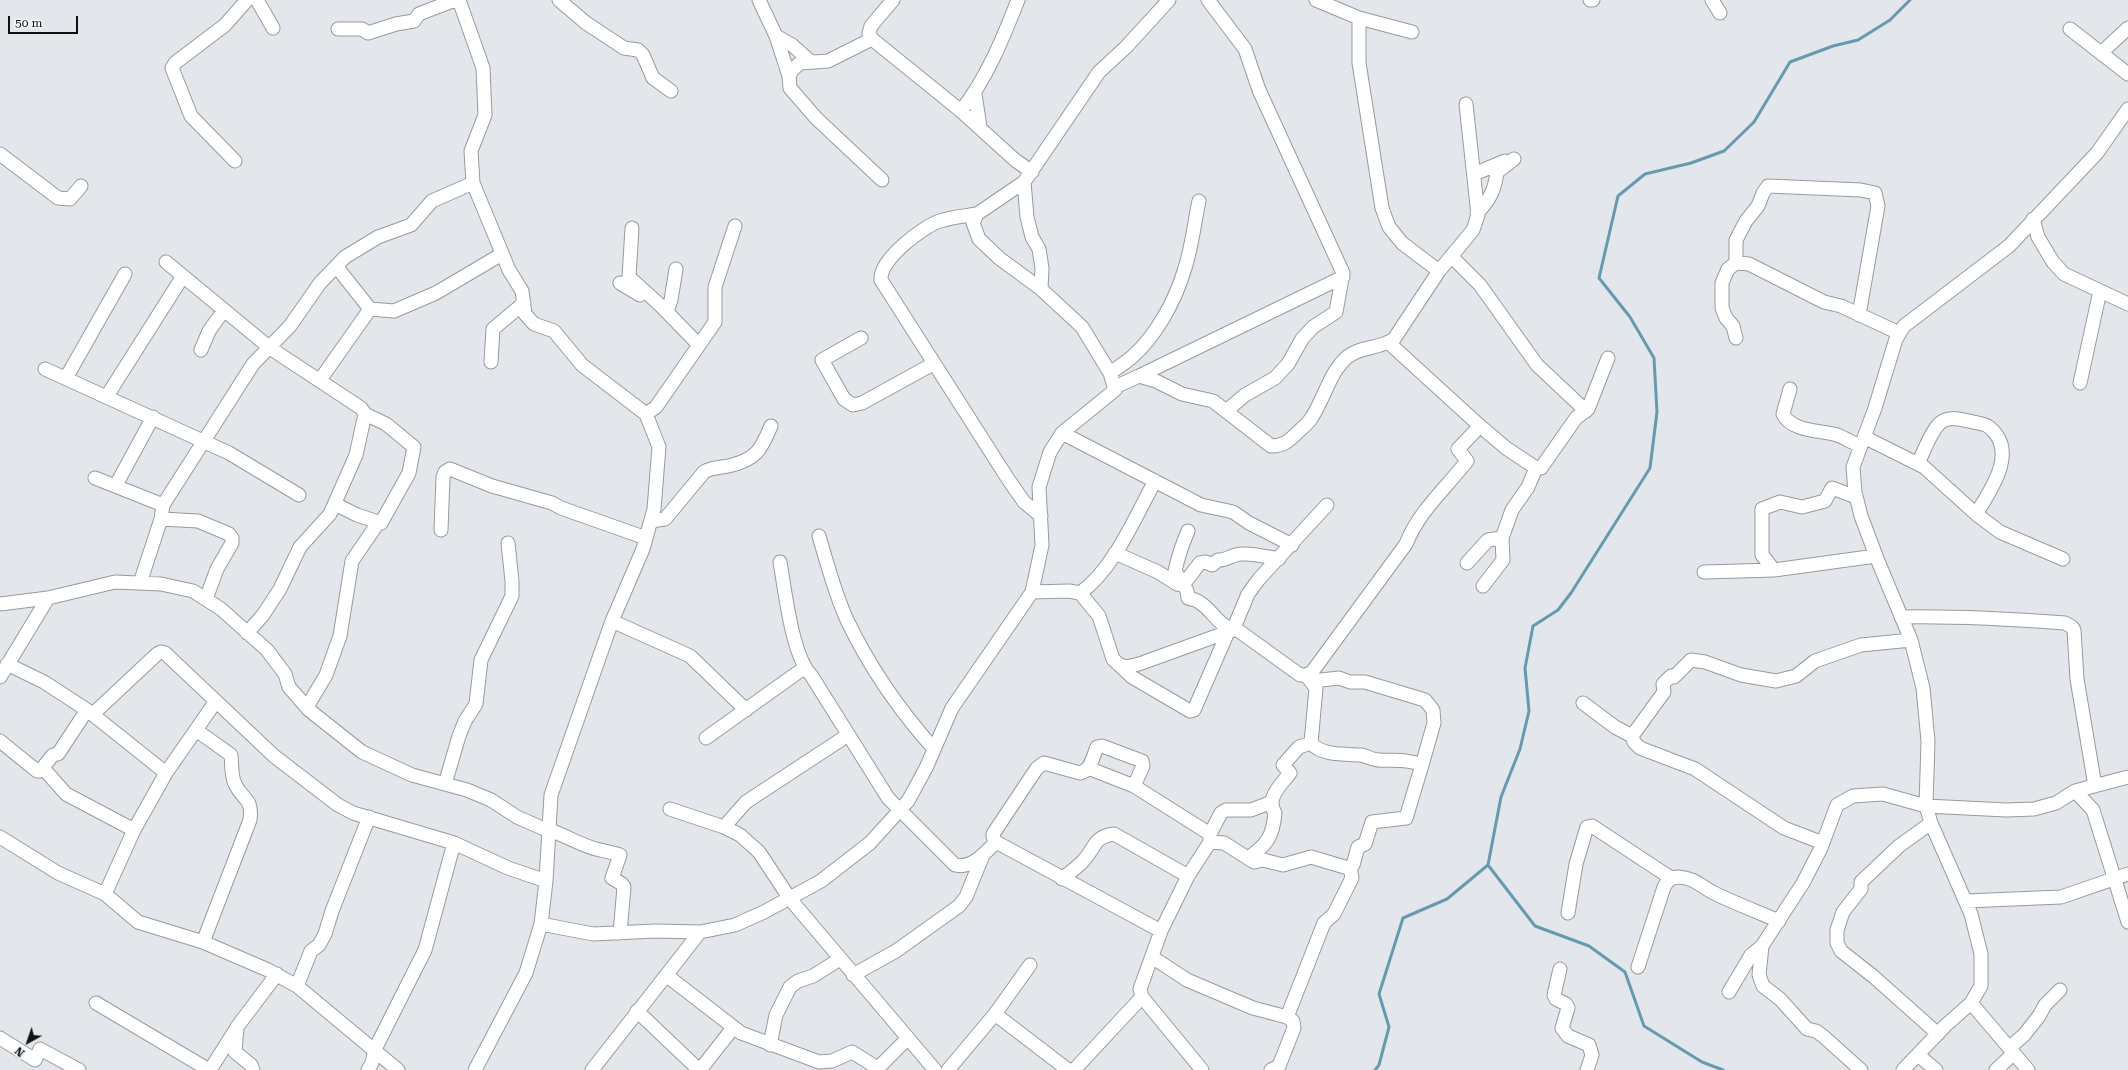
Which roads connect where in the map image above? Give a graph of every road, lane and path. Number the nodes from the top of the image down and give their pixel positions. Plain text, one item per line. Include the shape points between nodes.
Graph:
1 (247, 0) edge
2 (258, 0) edge
3 (455, 0) edge
4 (459, 0) edge
5 (559, 0) edge
6 (759, 0) edge
7 (893, 0) edge
8 (1018, 0) edge
9 (1208, 0) edge
10 (1316, 0) edge
11 (1712, 0) edge
12 (1166, 1) edge
13 (1720, 13) dead end
14 (1358, 18) junction
15 (273, 28) dead end
16 (2128, 28) edge
17 (338, 29) dead end
18 (2070, 29) dead end
19 (1412, 32) dead end
20 (776, 36) junction
21 (872, 39) junction
22 (2101, 53) junction
23 (810, 61) junction
24 (2128, 74) edge
25 (789, 76) junction
26 (671, 91) dead end
27 (975, 94) junction
28 (1466, 104) dead end
29 (2128, 109) edge
30 (962, 111) junction
31 (980, 127) junction
32 (0, 154) edge
33 (234, 162) dead end
34 (1474, 174) junction
35 (1028, 177) junction
36 (882, 180) dead end
37 (473, 183) junction
38 (81, 186) dead end
39 (1199, 201) dead end
40 (1477, 213) junction
41 (977, 214) junction
42 (2033, 219) junction
43 (735, 226) dead end
44 (632, 228) dead end
45 (502, 254) junction
46 (1451, 256) junction
47 (166, 262) dead end
48 (1736, 263) junction
49 (336, 266) junction
50 (1042, 268) junction
51 (676, 269) dead end
52 (1439, 271) junction
53 (125, 274) dead end
54 (183, 276) junction
55 (1343, 277) junction
56 (620, 283) dead end
57 (1041, 289) junction
58 (2100, 291) junction
59 (524, 303) junction
60 (1058, 304) junction
61 (2128, 304) edge
62 (663, 308) junction
63 (370, 309) junction
64 (224, 310) junction
65 (1860, 315) junction
66 (1899, 333) junction
67 (861, 338) dead end
68 (1736, 338) dead end
69 (1389, 343) junction
70 (699, 345) junction
71 (270, 348) junction
72 (201, 350) dead end
73 (1608, 358) dead end
74 (491, 362) dead end
75 (933, 364) junction
76 (45, 369) dead end
77 (1110, 373) junction
78 (1139, 376) junction
79 (66, 378) junction
80 (320, 380) junction
81 (2080, 383) dead end
82 (1115, 387) junction
83 (1790, 389) dead end
84 (107, 396) junction
85 (1226, 411) junction
86 (1586, 411) junction
87 (366, 414) junction
88 (646, 414) junction
89 (153, 417) junction
90 (771, 426) dead end
91 (1480, 426) junction
92 (1062, 433) junction
93 (203, 441) junction
94 (1862, 442) junction
95 (1918, 464) junction
96 (1536, 468) junction
97 (95, 478) dead end
98 (1155, 482) junction
99 (116, 485) junction
100 (298, 495) dead end
101 (1856, 496) junction
102 (335, 504) junction
103 (163, 505) junction
104 (1327, 505) dead end
105 (1976, 514) junction
106 (1040, 516) junction
107 (161, 519) junction
108 (651, 521) junction
109 (378, 523) junction
110 (441, 530) dead end
111 (1188, 531) dead end
112 (819, 536) dead end
113 (646, 538) junction
114 (1502, 538) junction
115 (508, 543) dead end
116 (1292, 545) junction
117 (1115, 552) junction
118 (1876, 556) junction
119 (1279, 559) junction
120 (2063, 559) dead end
121 (780, 562) dead end
122 (1467, 563) dead end
123 (1774, 570) junction
124 (1704, 572) dead end
125 (140, 583) junction
126 (1183, 585) junction
127 (1482, 586) dead end
128 (1032, 592) junction
129 (1080, 593) junction
130 (48, 598) junction
131 (206, 599) junction
132 (0, 604) edge
133 (1901, 617) junction
134 (612, 621) junction
135 (1230, 631) junction
136 (248, 633) junction
137 (1911, 640) junction
138 (7, 664) junction
139 (1118, 664) junction
140 (804, 668) junction
141 (0, 677) edge
142 (1309, 678) junction
143 (216, 701) junction
144 (1583, 703) dead end
145 (307, 707) junction
146 (746, 710) junction
147 (90, 712) junction
148 (196, 730) junction
149 (848, 735) junction
150 (1632, 736) junction
151 (706, 738) dead end
152 (0, 741) edge
153 (1311, 743) junction
154 (934, 749) junction
155 (1422, 765) junction
156 (43, 768) junction
157 (1088, 768) junction
158 (166, 773) junction
159 (2128, 777) edge
160 (445, 784) junction
161 (1134, 786) junction
162 (2095, 786) junction
163 (2075, 791) junction
164 (1272, 802) junction
165 (1926, 806) junction
166 (670, 809) dead end
167 (900, 811) junction
168 (369, 817) junction
169 (1931, 822) junction
170 (724, 827) junction
171 (134, 830) junction
172 (549, 831) junction
173 (0, 837) edge
174 (1210, 838) junction
175 (996, 842) junction
176 (454, 843) junction
177 (1823, 843) junction
178 (984, 854) junction
179 (1248, 858) junction
180 (959, 866) junction
181 (1350, 867) junction
182 (2128, 874) edge
183 (1188, 876) junction
184 (2115, 877) junction
185 (1671, 878) junction
186 (1062, 879) junction
187 (546, 881) junction
188 (970, 886) junction
189 (105, 894) junction
190 (790, 899) junction
191 (1966, 901) junction
192 (1568, 913) dead end
193 (1779, 921) junction
194 (2128, 922) edge
195 (541, 924) junction
196 (1161, 930) junction
197 (700, 932) junction
198 (620, 933) junction
199 (203, 942) junction
200 (1762, 946) junction
201 (1152, 957) junction
202 (840, 958) junction
203 (1030, 965) dead end
204 (1638, 967) dead end
205 (1560, 969) dead end
206 (276, 974) junction
207 (666, 975) junction
208 (853, 975) junction
209 (297, 986) junction
210 (2060, 990) dead end
211 (1730, 992) dead end
212 (1142, 997) junction
213 (96, 1003) dead end
214 (1971, 1003) junction
215 (637, 1011) junction
216 (995, 1014) junction
217 (1287, 1017) junction
218 (237, 1027) junction
219 (733, 1028) junction
220 (1938, 1034) junction
221 (0, 1038) edge
222 (906, 1039) junction
223 (770, 1045) junction
224 (375, 1049) junction
225 (2011, 1051) junction
226 (1918, 1055) junction
227 (79, 1070) edge
228 (210, 1070) edge
229 (253, 1070) edge
230 (368, 1070) edge
231 (398, 1070) edge
232 (475, 1070) edge
233 (592, 1070) edge
234 (700, 1070) edge
235 (935, 1070) edge
236 (948, 1070) edge
237 (1068, 1070) edge
238 (1074, 1070) edge
239 (1202, 1070) edge
240 (1272, 1070) edge
241 (1587, 1070) edge
242 (1861, 1070) edge
243 (1903, 1070) edge
244 (1936, 1070) edge
245 (1996, 1070) edge
246 (2028, 1070) edge

1 - 33 street via 225,25 172,68 191,116
2 - 15 street
3 - 17 street via 419,14 414,21 368,33 362,29
4 - 37 street via 483,68 485,115 471,151
5 - 26 street via 586,23 624,48 638,50 643,55 653,78
6 - 20 street
7 - 21 street via 871,26 869,33
8 - 27 street via 1003,38
9 - 55 street via 1245,49 1259,90
10 - 14 street
11 - 13 street
12 - 35 street via 1126,47 1099,72
14 - 19 street
14 - 52 street via 1359,63 1382,208 1389,227 1402,243
16 - 22 street
18 - 22 street
20 - 23 street via 792,45
20 - 25 street
21 - 23 street via 828,61
21 - 30 street
22 - 24 street
23 - 25 street via 800,63
25 - 36 street via 790,88 816,118
27 - 30 street
27 - 31 street
28 - 34 street
29 - 42 street via 2097,153
30 - 31 street
31 - 35 street via 1016,160
32 - 38 street via 58,198 70,199
34 - 40 street
34 - 40 street via 1514,159 1497,172 1496,187
35 - 41 street
35 - 50 street via 1027,217 1032,237 1039,249
37 - 45 street
37 - 49 street via 432,201 411,225 378,237 345,257
39 - 77 street via 1185,270 1175,295 1148,339 1132,357
40 - 46 street via 1473,230
41 - 57 street via 973,223 979,239 999,258
41 - 75 street via 940,221 914,236 885,265 881,273 881,280
42 - 58 street via 2038,237 2053,262 2064,274
42 - 66 street via 2009,246 1904,326
43 - 70 street via 715,287 715,322
44 - 62 street via 629,277
45 - 59 street via 522,291
45 - 63 street via 436,293 394,311
46 - 52 street
46 - 86 street via 1480,285 1537,365
47 - 54 street
48 - 65 street via 1749,264 1824,302 1841,306
48 - 65 street via 1736,240 1768,186 1861,190 1875,193 1878,206
48 - 68 street via 1728,269 1722,283 1722,308 1733,326
49 - 63 street
49 - 71 street
50 - 57 street
50 - 60 street
51 - 62 street via 671,300
52 - 69 street
53 - 79 street
54 - 64 street
54 - 84 street
55 - 78 street
55 - 85 street via 1336,312 1302,339 1288,364 1275,378 1245,395
56 - 62 street
57 - 60 street
58 - 61 street
58 - 81 street
59 - 74 street via 493,329
59 - 88 street via 529,320 554,331 582,365
60 - 77 street via 1082,327
62 - 70 street
63 - 80 street
64 - 71 street
64 - 72 street via 209,331
65 - 66 street
66 - 94 street
67 - 75 street via 822,360 844,399 853,405 862,403
69 - 85 street via 1347,357 1335,372 1312,419 1279,446 1271,446 1263,441
69 - 91 street
70 - 88 street via 656,407
71 - 80 street
71 - 93 street via 253,364
73 - 86 street
75 - 106 street via 1012,485 1024,502
76 - 79 street
77 - 82 street
78 - 82 street
78 - 85 street via 1182,394 1213,401
79 - 84 street
80 - 87 street
82 - 92 street via 1113,392
83 - 94 street via 1783,414 1787,421 1796,426
84 - 89 street
86 - 96 street via 1576,418 1541,468
87 - 102 street via 356,455
87 - 109 street via 386,424 415,449 409,473 384,520
88 - 108 street via 659,447
89 - 93 street
89 - 99 street
90 - 108 street via 758,454 729,466 710,468 664,519
91 - 96 street
91 - 142 street via 1458,449 1467,461 1436,494 1410,533 1406,544
92 - 98 street
92 - 106 street via 1050,452 1039,487
93 - 100 street via 229,453
93 - 103 street
94 - 95 street
94 - 101 street via 1853,467
95 - 105 street
95 - 105 street via 1938,424 1946,419 1954,418 1988,426 1998,437 2003,454 1996,483
96 - 114 street via 1528,487 1512,510
97 - 99 street
98 - 116 street via 1201,505 1233,512
98 - 117 street
99 - 103 street
101 - 118 street
101 - 123 street via 1832,488 1825,501 1802,506 1780,502 1762,509 1762,555
102 - 109 street
102 - 136 street via 330,514 300,547 280,590
103 - 107 street
104 - 116 street
105 - 120 street via 2000,532
106 - 128 street via 1042,545
107 - 125 street
107 - 131 street via 198,521 229,534 232,538
108 - 113 street
109 - 145 street via 352,561 340,636 326,675
110 - 113 street via 443,477 450,469 492,486 552,503
111 - 126 street via 1175,570
112 - 154 street via 847,619 886,686
113 - 134 street
114 - 122 street via 1488,540
114 - 127 street via 1503,560
115 - 160 street via 512,596 481,660 476,704 459,736
116 - 119 street
117 - 126 street
117 - 129 street via 1096,580
118 - 123 street
118 - 133 street
119 - 126 street via 1243,554 1233,555 1212,564 1200,563
119 - 135 street via 1248,594
121 - 140 street via 796,643
123 - 124 street
125 - 130 street via 115,582
125 - 131 street via 161,584 193,591
126 - 135 street via 1190,600 1198,601 1208,609 1213,618
128 - 129 street
128 - 154 street via 952,708
129 - 139 street via 1099,616 1113,659
130 - 132 street
130 - 138 street
131 - 136 street
133 - 137 street
133 - 162 street via 1997,618 2065,623 2072,627 2077,679
134 - 146 street via 690,656
134 - 172 street via 551,795
135 - 139 street via 1139,664 1126,667
135 - 139 street via 1192,712 1132,677
135 - 142 street via 1239,631 1300,675
136 - 145 street via 267,650 285,674 289,687
137 - 150 street via 1861,645 1814,661 1796,676 1776,682 1691,660 1663,684 1664,692
137 - 165 street via 1924,696 1928,741
138 - 141 street
138 - 147 street via 44,682
140 - 146 street
140 - 149 street via 811,675
142 - 153 street via 1316,688
142 - 155 street via 1339,678 1350,682 1365,682 1425,700 1433,710 1434,723
143 - 147 street via 161,652
143 - 148 street
143 - 168 street via 274,756 338,805
144 - 150 street via 1615,727
145 - 160 street via 362,752 376,760 412,775
146 - 151 street
147 - 156 street via 58,754 53,755
147 - 158 street
148 - 158 street
148 - 199 street via 231,755 234,782 250,802 251,811 250,820
149 - 167 street via 888,798
149 - 170 street via 746,802
150 - 177 street via 1640,748 1695,769 1784,828
152 - 156 street via 37,771
153 - 155 street via 1339,755 1363,755 1378,760 1410,760
153 - 164 street via 1299,747 1283,765 1290,773 1275,791
154 - 167 street via 908,801
155 - 181 street via 1406,818 1372,822 1365,844 1358,847
156 - 171 street via 66,794
157 - 161 street
157 - 161 street via 1097,748 1102,746 1142,761 1143,766
157 - 175 street via 1080,773 1044,763 1040,765 993,834
158 - 171 street
159 - 162 street
160 - 172 street via 491,800 517,817
161 - 174 street
162 - 163 street
163 - 165 street via 2056,803 2034,809
163 - 184 street via 2093,810
164 - 174 street via 1252,810 1223,811
164 - 179 street via 1275,813 1274,828 1264,846
165 - 169 street
165 - 177 street via 1883,794 1853,796 1837,804
166 - 170 street
167 - 180 street via 948,859
167 - 190 street via 870,843 821,881
168 - 176 street
168 - 209 street via 325,934 319,945 311,951
169 - 191 street
169 - 220 street via 1899,846 1862,882 1861,889 1843,912 1836,943 1841,951
170 - 190 street via 740,835 759,852
171 - 189 street
172 - 187 street
172 - 198 street via 564,834 595,849 620,855 612,878 624,887
173 - 189 street via 58,873
174 - 179 street via 1224,843
174 - 183 street
175 - 178 street
175 - 186 street
176 - 187 street via 508,868
176 - 224 street via 425,950
177 - 193 street via 1803,883
178 - 180 street via 975,862
178 - 188 street
179 - 181 street via 1254,862 1263,860 1279,865 1311,857
180 - 188 street
181 - 217 street via 1352,878 1334,914 1324,923
182 - 184 street
183 - 186 street via 1114,834 1104,835 1095,842 1085,859
183 - 196 street
184 - 191 street via 2061,897
184 - 194 street
185 - 192 street via 1592,826 1587,827 1576,864
185 - 193 street via 1695,880 1715,894
185 - 204 street via 1664,887
186 - 196 street
187 - 195 street
188 - 208 street via 959,906 896,951
189 - 199 street via 138,922
190 - 197 street via 735,925
190 - 202 street
191 - 214 street via 1972,914 1981,954 1981,986
193 - 200 street
195 - 198 street via 593,934
195 - 232 street via 526,973
196 - 201 street
197 - 198 street
197 - 207 street
199 - 206 street
200 - 211 street via 1751,955
200 - 242 street via 1759,975 1763,986 1780,999 1807,1029 1824,1036
201 - 212 street via 1140,989
201 - 217 street via 1187,980 1253,1008
202 - 208 street
202 - 223 street via 813,976 790,987 776,1015
203 - 216 street
205 - 241 street via 1554,995 1568,1008 1562,1028 1568,1036 1589,1045 1592,1055
206 - 209 street
206 - 218 street
207 - 215 street
207 - 219 street
208 - 222 street
209 - 224 street
210 - 225 street via 2045,1005
212 - 238 street
212 - 239 street
213 - 228 street
214 - 220 street
214 - 225 street
215 - 233 street
215 - 234 street
216 - 236 street
216 - 237 street
217 - 240 street via 1293,1021 1294,1028 1279,1066
218 - 228 street
218 - 229 street via 235,1052 251,1065
219 - 223 street
219 - 234 street
220 - 226 street
221 - 227 street via 35,1060 40,1050
222 - 223 street via 876,1067 852,1052 832,1061 819,1062
222 - 235 street
224 - 230 street
224 - 231 street
225 - 245 street
225 - 246 street
226 - 243 street
226 - 244 street

